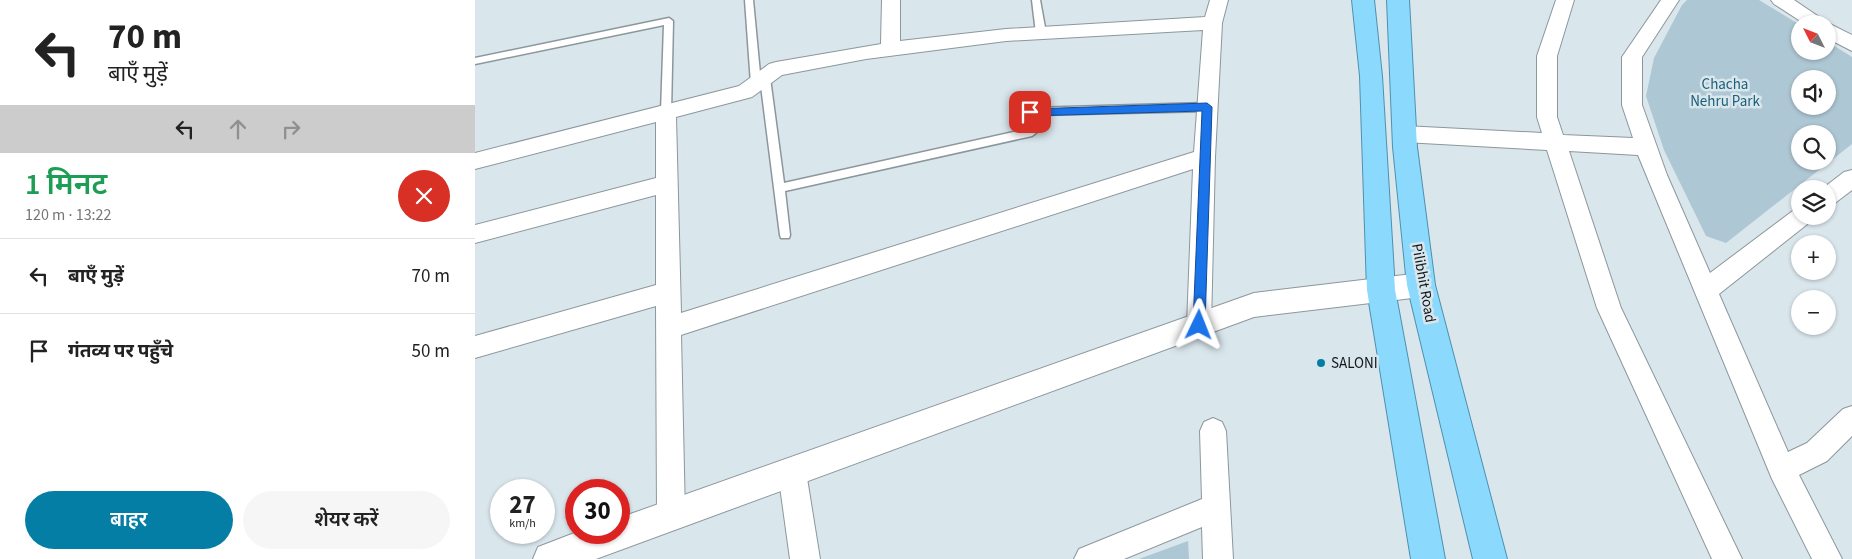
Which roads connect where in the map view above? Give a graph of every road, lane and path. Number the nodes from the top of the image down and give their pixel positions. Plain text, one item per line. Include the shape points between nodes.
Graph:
1 (749, 0) edge
2 (891, 0) edge
3 (1036, 0) edge
4 (1219, 0) edge
5 (1363, 0) edge
6 (1398, 0) edge
7 (1565, 0) edge
8 (1671, 0) edge
9 (1780, 0) edge
10 (1804, 15) edge
11 (1213, 23) junction
12 (1041, 33) junction
13 (1836, 34) edge
14 (1852, 44) edge
15 (890, 50) junction
16 (475, 61) edge
17 (760, 81) junction
18 (1207, 107) junction
19 (666, 112) junction
20 (1404, 134) junction
21 (1557, 143) junction
22 (1646, 147) junction
23 (1204, 157) junction
24 (475, 161) edge
25 (1852, 178) edge
26 (667, 184) junction
27 (778, 188) junction
28 (1836, 190) edge
29 (1791, 224) edge
30 (475, 234) edge
31 (785, 235) dead end
32 (1421, 285) junction
33 (1381, 290) junction
34 (1706, 290) junction
35 (668, 292) junction
36 (1199, 325) junction
37 (669, 328) junction
38 (475, 348) edge
39 (1852, 418) edge
40 (1213, 431) dead end
41 (1783, 470) junction
42 (792, 472) junction
43 (1216, 507) junction
44 (671, 515) junction
45 (549, 559) edge
46 (805, 559) edge
47 (1089, 559) edge
48 (1218, 559) edge
49 (1428, 559) edge
50 (1490, 559) edge
51 (1727, 559) edge
52 (1827, 559) edge

1 - 17 lane
2 - 15 street
3 - 12 lane
4 - 11 street
5 - 33 highway via 1371,76
6 - 20 highway, Pilibhit Road
7 - 21 street via 1547,56 1547,117
8 - 22 street via 1632,57 1632,105
9 - 10 street
11 - 12 street
11 - 18 street
12 - 15 street
13 - 14 street
15 - 17 street via 777,69
16 - 19 lane via 669,21
17 - 19 street via 745,92
17 - 27 lane
18 - 23 street
18 - 27 lane via 1030,112 1032,132
19 - 24 street
19 - 26 street
20 - 21 street
20 - 32 highway, Pilibhit Road
21 - 22 street
21 - 51 street via 1609,308
22 - 34 street
23 - 36 street
23 - 37 street
25 - 28 street
26 - 30 street
26 - 35 street
27 - 31 lane
29 - 34 street
32 - 33 street
32 - 50 highway, Pilibhit Road
33 - 36 street via 1254,305
33 - 49 highway
34 - 41 street
35 - 37 street
35 - 38 street
36 - 42 street
37 - 44 street
39 - 41 street via 1817,452
40 - 43 street
41 - 52 street
42 - 44 street
42 - 46 street
43 - 47 street
43 - 48 street
44 - 45 street

